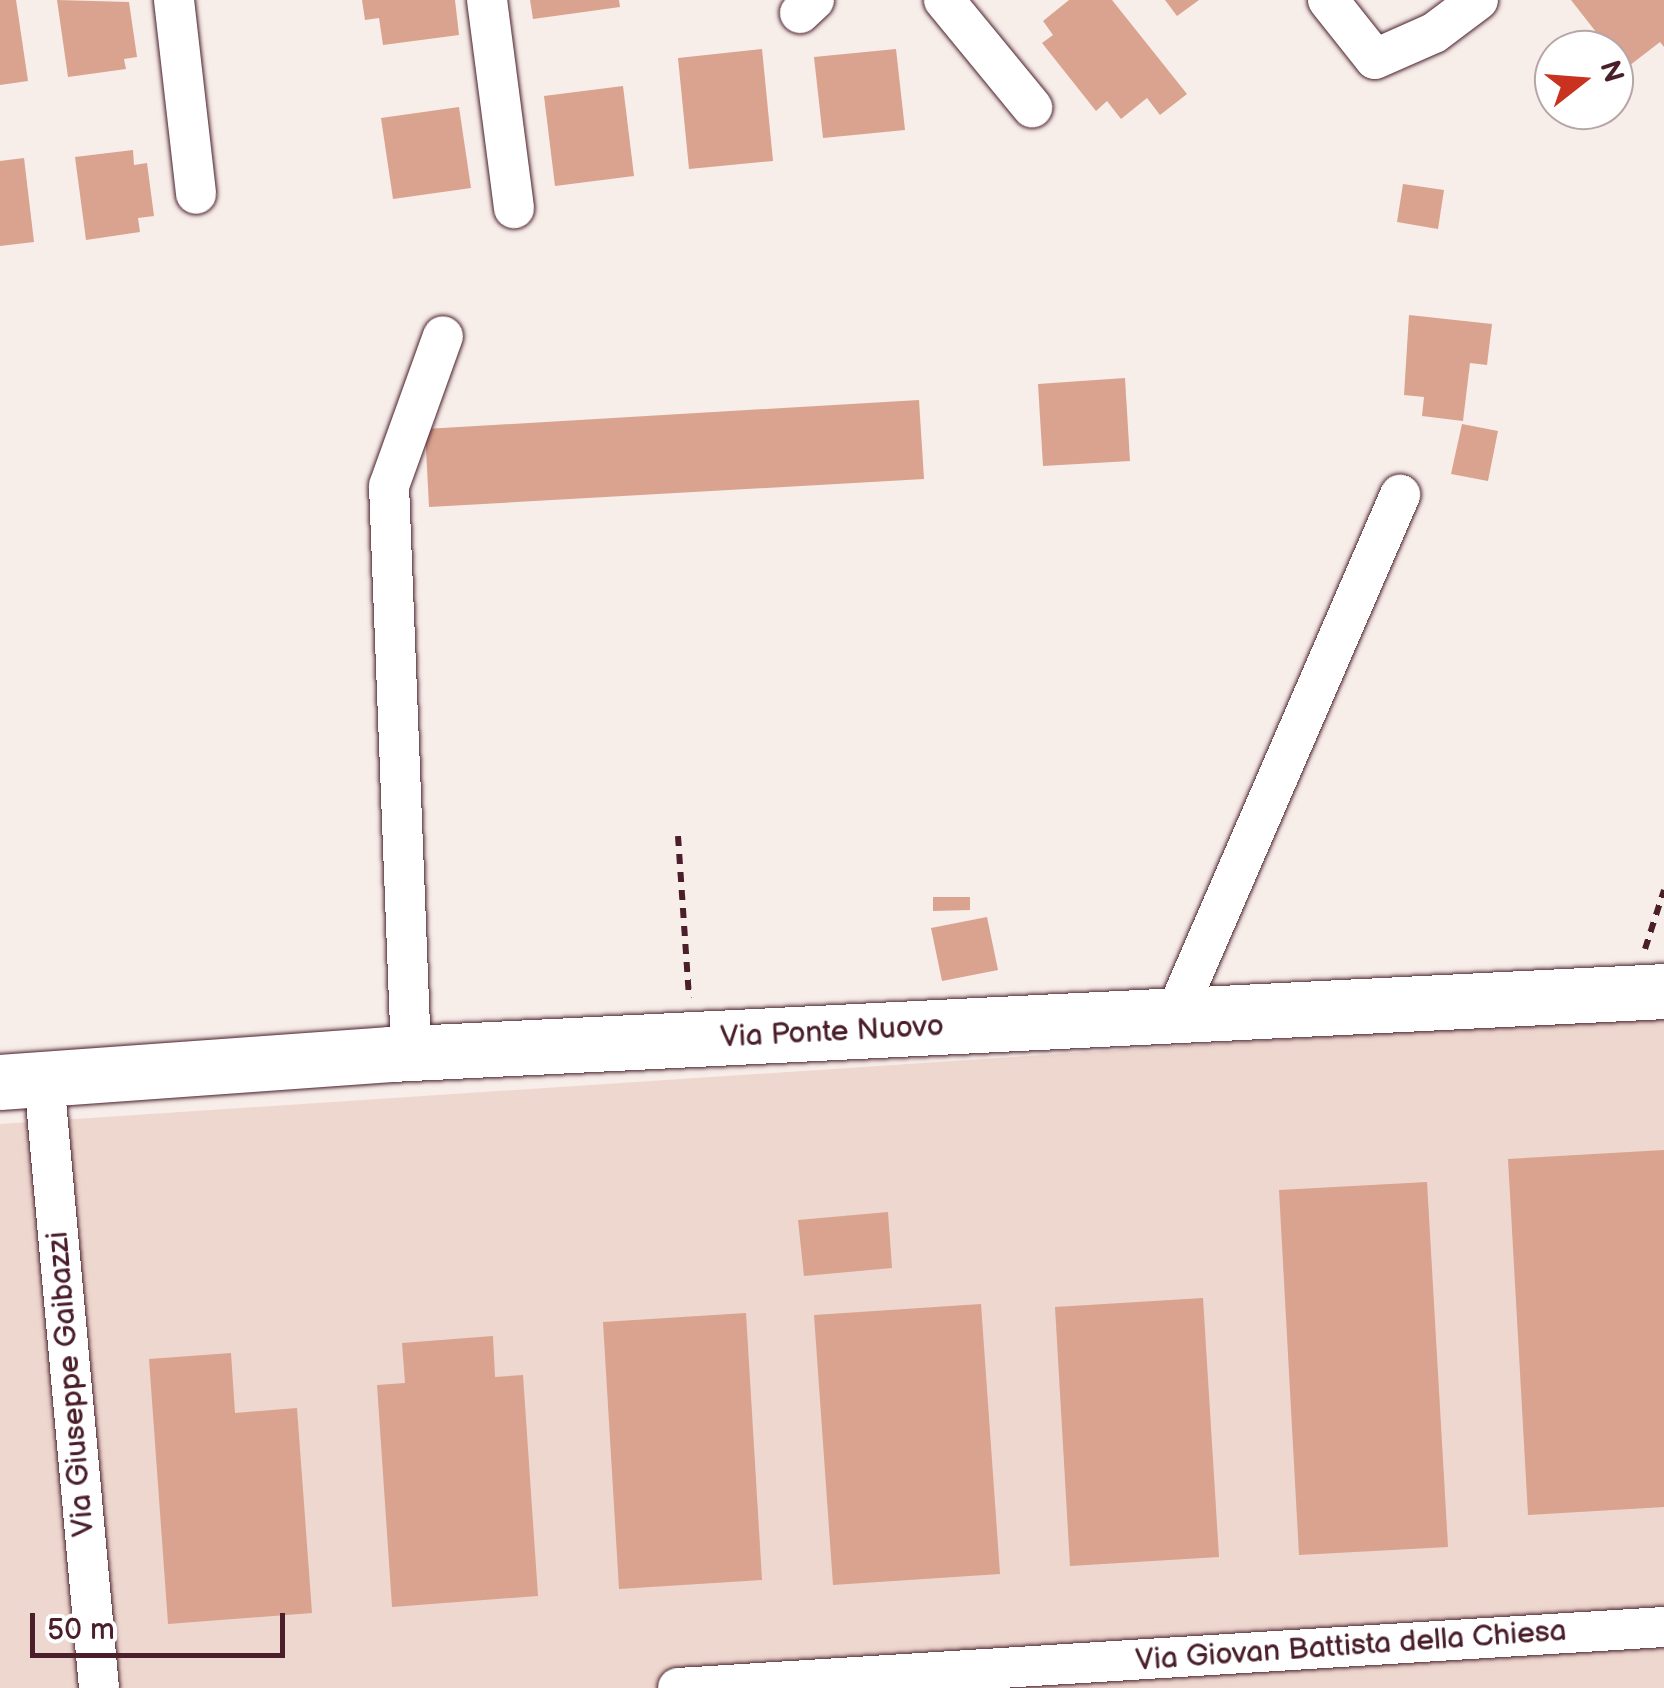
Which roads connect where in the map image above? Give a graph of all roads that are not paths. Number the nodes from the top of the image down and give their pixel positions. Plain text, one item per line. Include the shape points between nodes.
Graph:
1 (174, 0) edge
2 (487, 0) edge
3 (944, 0) edge
4 (1328, 0) edge
5 (1478, 0) edge
6 (1032, 107) dead end
7 (196, 194) dead end
8 (514, 208) dead end
9 (443, 336) dead end
10 (1400, 495) dead end
11 (1648, 992) edge
12 (1175, 1015) junction
13 (410, 1053) junction
14 (22, 1080) edge
15 (1664, 1627) edge
16 (99, 1688) edge
17 (678, 1688) edge

1 - 7 street
2 - 8 street
3 - 6 street
4 - 5 street via 1374,59 1434,34
9 - 13 street via 389,486
10 - 12 street
11 - 12 street, Via Ponte Nuovo
12 - 13 street, Via Ponte Nuovo
13 - 14 street, Via Ponte Nuovo
14 - 16 street, Via Giuseppe Gaibazzi
15 - 17 street, Via Giovan Battista della Chiesa

